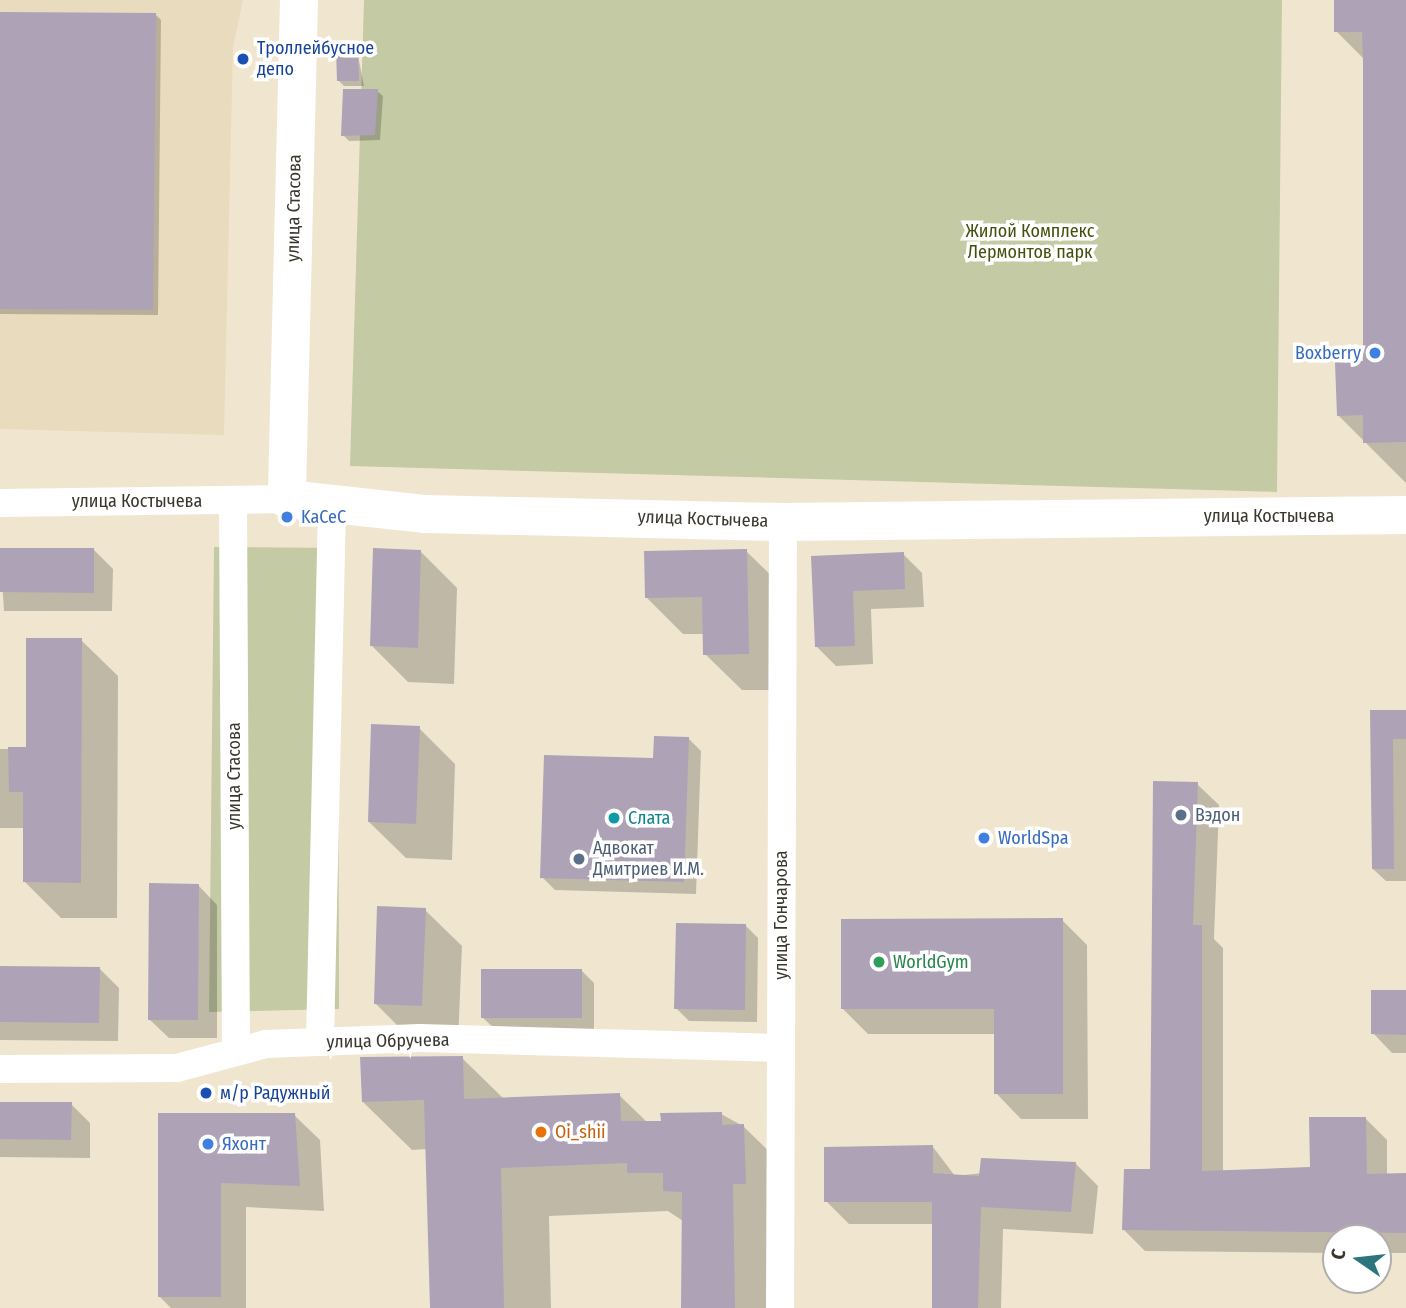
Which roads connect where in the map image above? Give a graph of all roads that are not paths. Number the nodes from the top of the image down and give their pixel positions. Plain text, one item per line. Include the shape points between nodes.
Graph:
1 (299, 0) edge
2 (287, 499) junction
3 (233, 501) junction
4 (0, 503) edge
5 (332, 505) junction
6 (1406, 515) edge
7 (783, 522) junction
8 (320, 1042) junction
9 (780, 1048) junction
10 (236, 1051) junction
11 (0, 1069) edge
12 (780, 1308) edge

1 - 2 street, улица Стасова
2 - 3 street, улица Костычева
2 - 5 street, улица Костычева
3 - 4 street, улица Костычева
3 - 10 street, улица Стасова
5 - 7 street, улица Костычева
5 - 8 street
6 - 7 street, улица Костычева
7 - 9 street, улица Гончарова
8 - 9 street, улица Обручева
8 - 10 street, улица Обручева
9 - 12 street, улица Гончарова
10 - 11 street, улица Обручева via 177,1068

